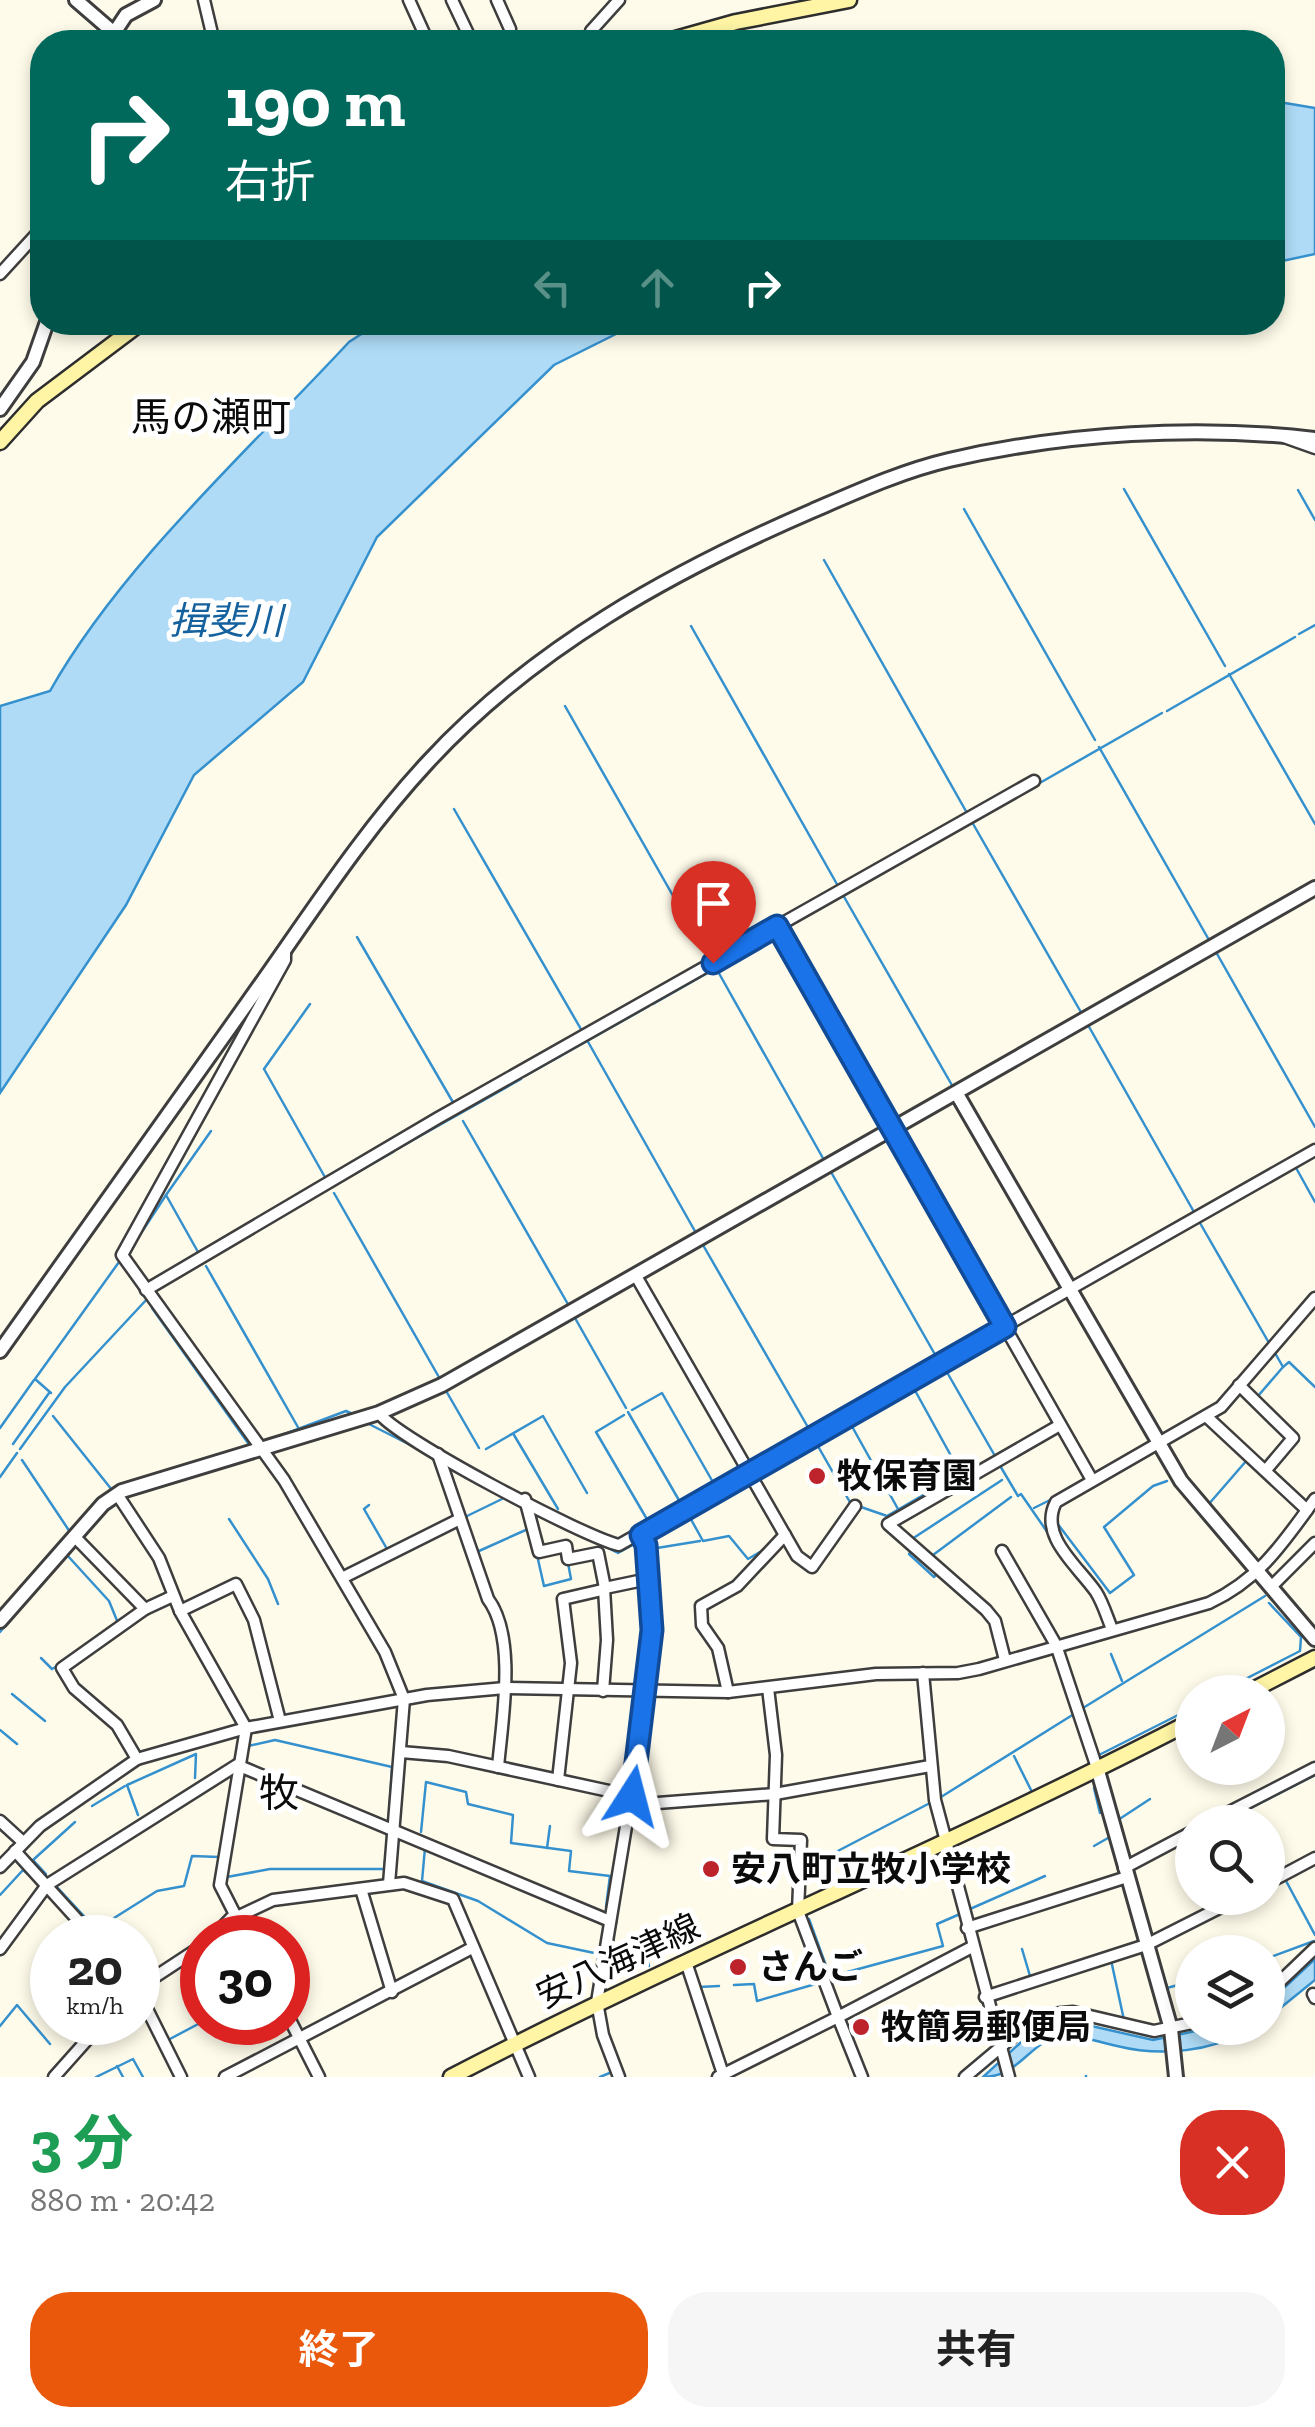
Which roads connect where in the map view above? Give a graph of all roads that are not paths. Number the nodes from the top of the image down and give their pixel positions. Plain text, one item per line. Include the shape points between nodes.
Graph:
1 (76, 0) edge
2 (154, 0) edge
3 (204, 0) edge
4 (409, 0) edge
5 (452, 0) edge
6 (497, 0) edge
7 (619, 0) edge
8 (849, 0) edge
9 (510, 28) dead end
10 (104, 30) edge
11 (115, 30) edge
12 (211, 30) edge
13 (423, 30) edge
14 (466, 30) edge
15 (591, 30) dead end
16 (708, 30) edge
17 (30, 241) edge
18 (0, 274) edge
19 (42, 335) edge
20 (125, 335) edge
21 (0, 408) edge
22 (1282, 435) junction
23 (1315, 439) edge
24 (0, 442) edge
25 (1315, 448) edge
26 (1034, 781) dead end
27 (1315, 888) edge
28 (777, 926) junction
29 (285, 951) junction
30 (957, 1094) junction
31 (892, 1130) junction
32 (1315, 1150) edge
33 (636, 1276) junction
34 (146, 1290) junction
35 (1070, 1290) junction
36 (1315, 1298) edge
37 (1005, 1327) junction
38 (0, 1351) edge
39 (1240, 1385) junction
40 (380, 1413) junction
41 (1206, 1416) junction
42 (1060, 1425) junction
43 (1157, 1443) junction
44 (258, 1448) junction
45 (438, 1454) junction
46 (1266, 1470) junction
47 (749, 1472) junction
48 (1092, 1480) junction
49 (117, 1494) junction
50 (525, 1499) junction
51 (1315, 1499) edge
52 (856, 1506) dead end
53 (1307, 1510) junction
54 (460, 1519) junction
55 (641, 1535) junction
56 (74, 1536) junction
57 (785, 1536) junction
58 (1315, 1543) edge
59 (1002, 1551) dead end
60 (1258, 1573) junction
61 (342, 1578) junction
62 (648, 1578) junction
63 (1271, 1587) junction
64 (604, 1589) junction
65 (173, 1596) junction
66 (146, 1609) junction
67 (180, 1611) junction
68 (0, 1621) edge
69 (1112, 1630) junction
70 (1315, 1639) edge
71 (1056, 1645) junction
72 (1315, 1658) edge
73 (1005, 1660) junction
74 (923, 1674) junction
75 (1282, 1675) edge
76 (505, 1688) junction
77 (570, 1688) junction
78 (768, 1688) junction
79 (603, 1691) junction
80 (728, 1692) junction
81 (648, 1693) junction
82 (404, 1699) junction
83 (280, 1721) junction
84 (246, 1728) junction
85 (1175, 1731) edge
86 (401, 1752) junction
87 (137, 1759) junction
88 (237, 1765) junction
89 (930, 1766) junction
90 (498, 1767) junction
91 (1315, 1768) edge
92 (1098, 1770) junction
93 (558, 1780) junction
94 (775, 1794) junction
95 (632, 1800) junction
96 (1243, 1805) edge
97 (0, 1821) edge
98 (394, 1832) junction
99 (945, 1843) junction
100 (1175, 1843) edge
101 (19, 1846) junction
102 (1315, 1858) edge
103 (0, 1867) edge
104 (1126, 1873) junction
105 (1285, 1873) edge
106 (389, 1884) junction
107 (47, 1885) junction
108 (361, 1888) junction
109 (798, 1911) junction
110 (74, 1915) edge
111 (235, 1915) edge
112 (238, 1915) edge
113 (1205, 1915) edge
114 (610, 1921) junction
115 (968, 1928) junction
116 (1146, 1945) junction
117 (0, 1948) edge
118 (472, 1948) junction
119 (972, 1948) junction
120 (1315, 1948) edge
121 (686, 1962) junction
122 (1285, 1977) edge
123 (392, 1992) junction
124 (985, 1997) junction
125 (597, 2002) junction
126 (838, 2017) junction
127 (1175, 2030) edge
128 (1171, 2032) junction
129 (310, 2033) edge
130 (160, 2035) edge
131 (515, 2044) junction
132 (83, 2045) edge
133 (287, 2045) edge
134 (302, 2045) edge
135 (1001, 2052) junction
136 (720, 2076) edge
137 (1008, 2076) edge
138 (54, 2077) edge
139 (181, 2077) edge
140 (225, 2077) edge
141 (320, 2077) edge
142 (450, 2077) edge
143 (529, 2077) edge
144 (619, 2077) edge
145 (862, 2077) edge
146 (965, 2077) edge
147 (1176, 2077) edge

1 - 10 street
2 - 11 street via 126,14
3 - 12 street
4 - 13 street
5 - 14 street
6 - 9 street
7 - 15 street
8 - 16 main road
17 - 18 street
19 - 21 street via 33,362
20 - 24 main road via 37,401
22 - 23 street
22 - 25 street
22 - 29 street via 1112,437 945,460 865,488 677,576 598,620 464,726 370,830
26 - 28 street
27 - 30 street
28 - 31 street
28 - 34 street
29 - 34 street via 286,960 124,1249 122,1256
29 - 38 street
30 - 31 street
30 - 35 street
31 - 33 street
31 - 37 street
32 - 35 street
33 - 40 street
33 - 47 street
34 - 44 street
35 - 37 street
35 - 43 street
36 - 39 street
37 - 42 street
37 - 47 street
39 - 41 street
39 - 46 street via 1293,1438
40 - 44 street
40 - 45 street
41 - 43 street
41 - 46 street
42 - 48 street
42 - 73 street via 888,1524 986,1610
43 - 48 street
43 - 60 street
44 - 49 street
44 - 61 street
45 - 50 street
45 - 54 street
46 - 53 street
47 - 55 street
47 - 57 street
48 - 69 street via 1056,1502 1050,1525 1098,1596
49 - 56 street
49 - 65 street via 159,1558
50 - 55 street via 608,1543
50 - 64 street via 539,1552 566,1546 568,1559 598,1554
51 - 53 street
52 - 57 street via 812,1566
53 - 60 street
54 - 61 street
54 - 76 street via 488,1599 501,1616
55 - 62 street
56 - 66 street
56 - 68 street
57 - 80 street via 737,1586 700,1606
58 - 63 street
59 - 71 street
60 - 63 street
60 - 69 street via 1209,1602
61 - 82 street
62 - 64 street
62 - 81 street
63 - 70 street
64 - 77 street via 562,1599
64 - 79 street
65 - 66 street
65 - 67 street
66 - 87 street via 62,1668 74,1688 117,1725
67 - 83 street via 236,1584 254,1620
67 - 84 street
69 - 71 street
71 - 73 street
71 - 92 street
72 - 75 main road
73 - 74 street
74 - 78 street
74 - 89 street
76 - 77 street
76 - 82 street
76 - 90 street
77 - 79 street
77 - 93 street
78 - 80 street
78 - 94 street
79 - 81 street
80 - 81 street
81 - 95 street
82 - 83 street
82 - 86 street
83 - 84 street
84 - 87 street
84 - 88 street
85 - 92 main road, 安八海津線
86 - 90 street
86 - 98 street
87 - 101 street
88 - 98 street
88 - 107 street
88 - 111 street via 220,1885
89 - 94 street
89 - 99 street
90 - 93 street
91 - 96 street
92 - 99 main road, 安八海津線
92 - 104 street
93 - 95 street
94 - 95 street
94 - 109 street via 773,1839 801,1840
95 - 114 street
97 - 101 street
98 - 106 street
98 - 114 street
99 - 109 main road, 安八海津線
99 - 115 street
100 - 104 street
101 - 103 street
101 - 107 street
102 - 105 street
104 - 115 street
104 - 116 street
106 - 108 street
106 - 118 street via 453,1898
107 - 110 street
107 - 117 street
108 - 112 street via 273,1900
108 - 123 street
109 - 121 main road, 安八海津線
109 - 126 street
113 - 116 street
114 - 125 street
115 - 119 street
116 - 124 street
116 - 128 street
118 - 123 street
118 - 131 street
119 - 124 street
119 - 126 street
120 - 122 street
121 - 125 main road, 安八海津線
121 - 136 street
123 - 129 street
124 - 135 street
125 - 131 main road, 安八海津線
125 - 144 street
126 - 136 street
126 - 145 street
127 - 128 street
128 - 135 street via 1062,2012 1027,2025
128 - 147 street
130 - 139 street
131 - 142 main road, 安八海津線
131 - 143 street
132 - 138 street
133 - 140 street
134 - 141 street
135 - 137 street
135 - 146 street

